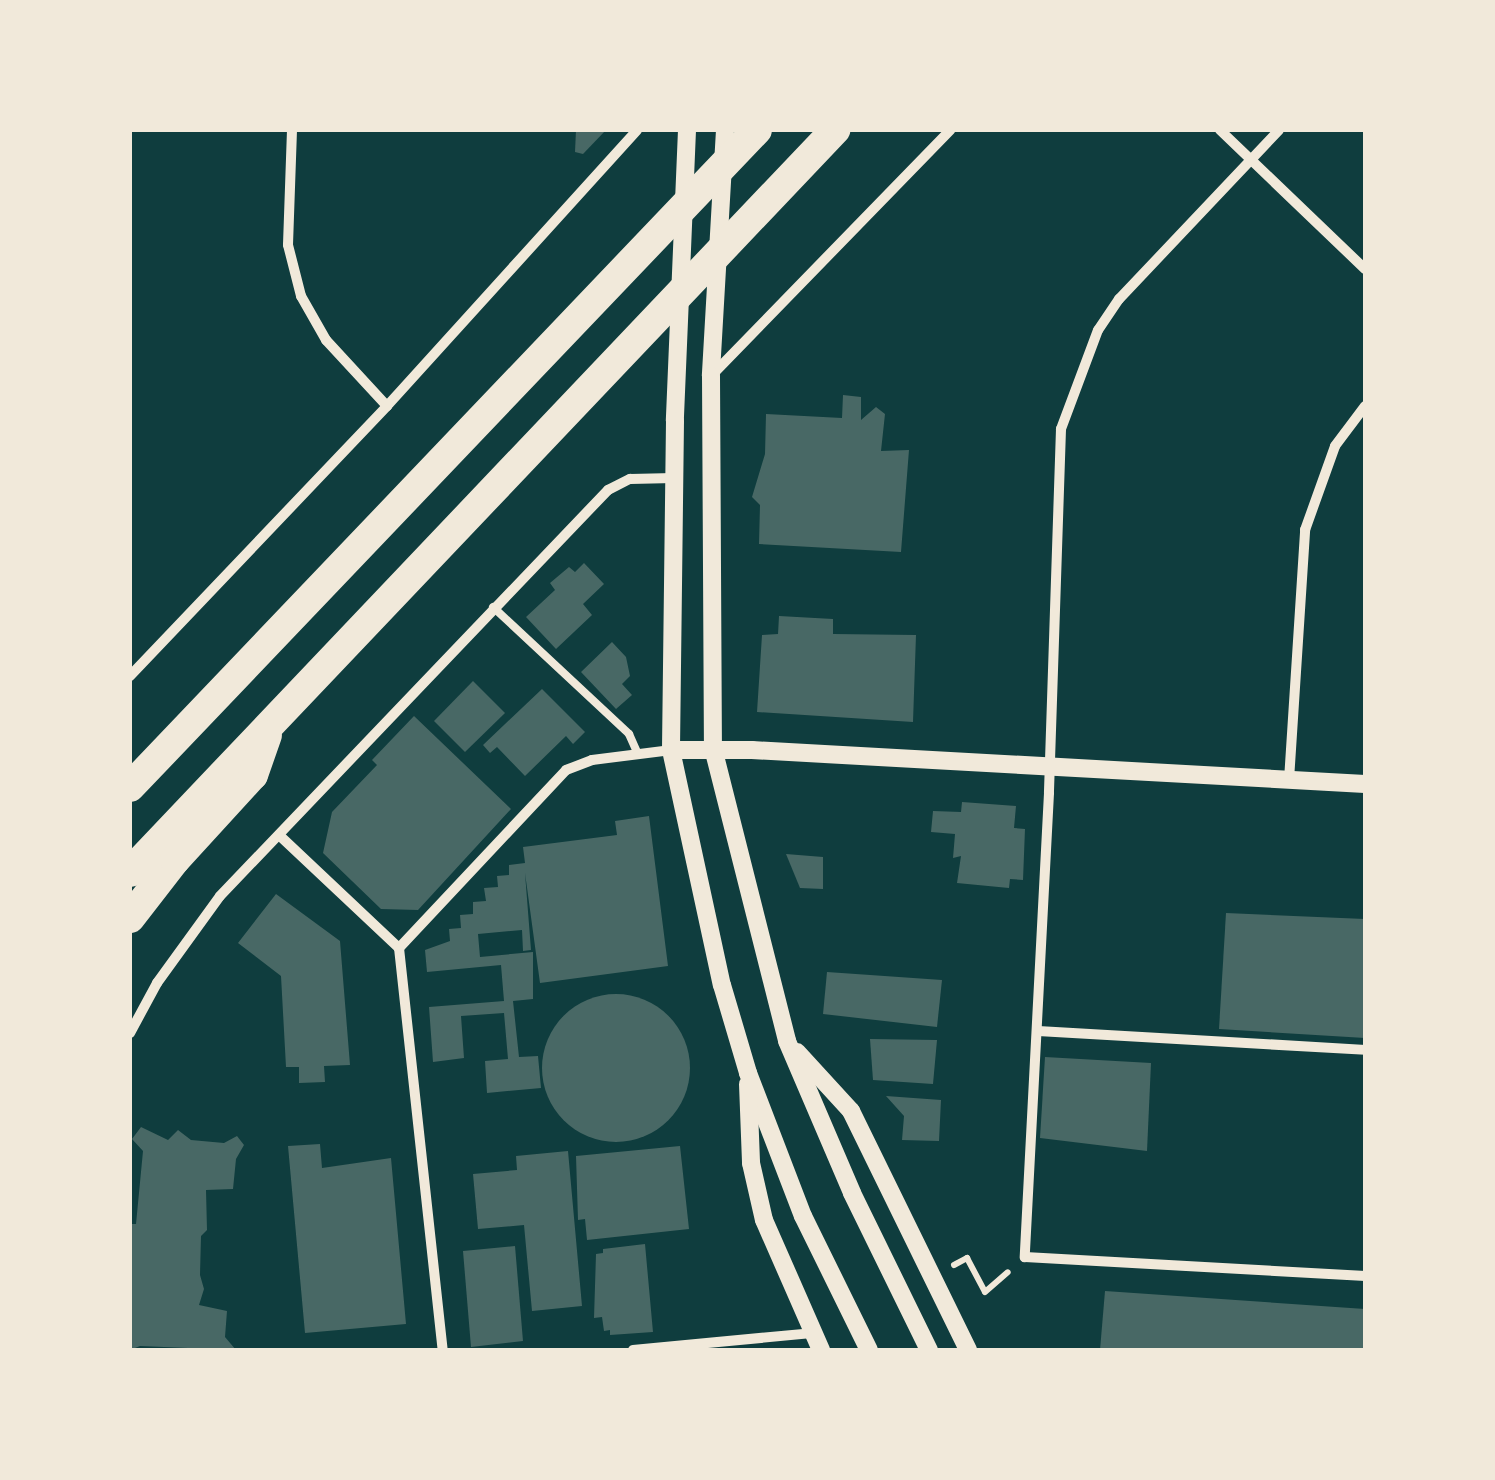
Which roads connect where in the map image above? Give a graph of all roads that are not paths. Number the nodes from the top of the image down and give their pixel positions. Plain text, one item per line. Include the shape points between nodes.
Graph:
1 (292, 130) edge
2 (637, 130) edge
3 (687, 130) edge
4 (724, 130) edge
5 (757, 130) edge
6 (835, 130) edge
7 (950, 130) edge
8 (1220, 130) edge
9 (1279, 130) edge
10 (1252, 160) junction
11 (1365, 269) edge
12 (711, 376) junction
13 (387, 406) junction
14 (1365, 406) edge
15 (674, 478) junction
16 (493, 608) junction
17 (130, 676) edge
18 (272, 723) junction
19 (713, 748) junction
20 (671, 750) junction
21 (638, 754) junction
22 (1050, 767) junction
23 (1289, 780) junction
24 (1365, 784) edge
25 (130, 787) edge
26 (279, 835) junction
27 (130, 872) edge
28 (130, 918) edge
29 (399, 948) junction
30 (1038, 1031) junction
31 (130, 1033) edge
32 (786, 1041) junction
33 (1365, 1050) edge
34 (748, 1072) junction
35 (1365, 1276) edge
36 (818, 1341) edge
37 (442, 1350) edge
38 (633, 1350) edge
39 (870, 1350) edge
40 (928, 1350) edge
41 (968, 1350) edge

1 - 13 street via 288,244 301,296 326,340
2 - 13 street
3 - 15 street
4 - 12 street
5 - 25 highway
6 - 18 highway
7 - 12 street
8 - 10 street
9 - 10 street
10 - 11 street
10 - 22 street via 1118,298 1075,384 1061,429
12 - 19 street
13 - 17 street
14 - 23 street via 1335,446 1305,530
15 - 16 street via 630,478 608,490
15 - 20 street
16 - 21 lane via 629,734
16 - 26 street
18 - 27 highway
18 - 28 highway via 253,776
19 - 20 street
19 - 22 street
19 - 32 street
20 - 21 street
20 - 34 street via 722,985
21 - 29 street via 566,770
22 - 23 street
22 - 30 street
23 - 24 street
26 - 29 street
26 - 31 street via 220,896
29 - 37 street
30 - 33 street
30 - 35 street via 1025,1257
32 - 40 street
32 - 41 street via 852,1111
34 - 36 street via 746,1125 764,1220
34 - 39 street via 803,1216
36 - 38 street

